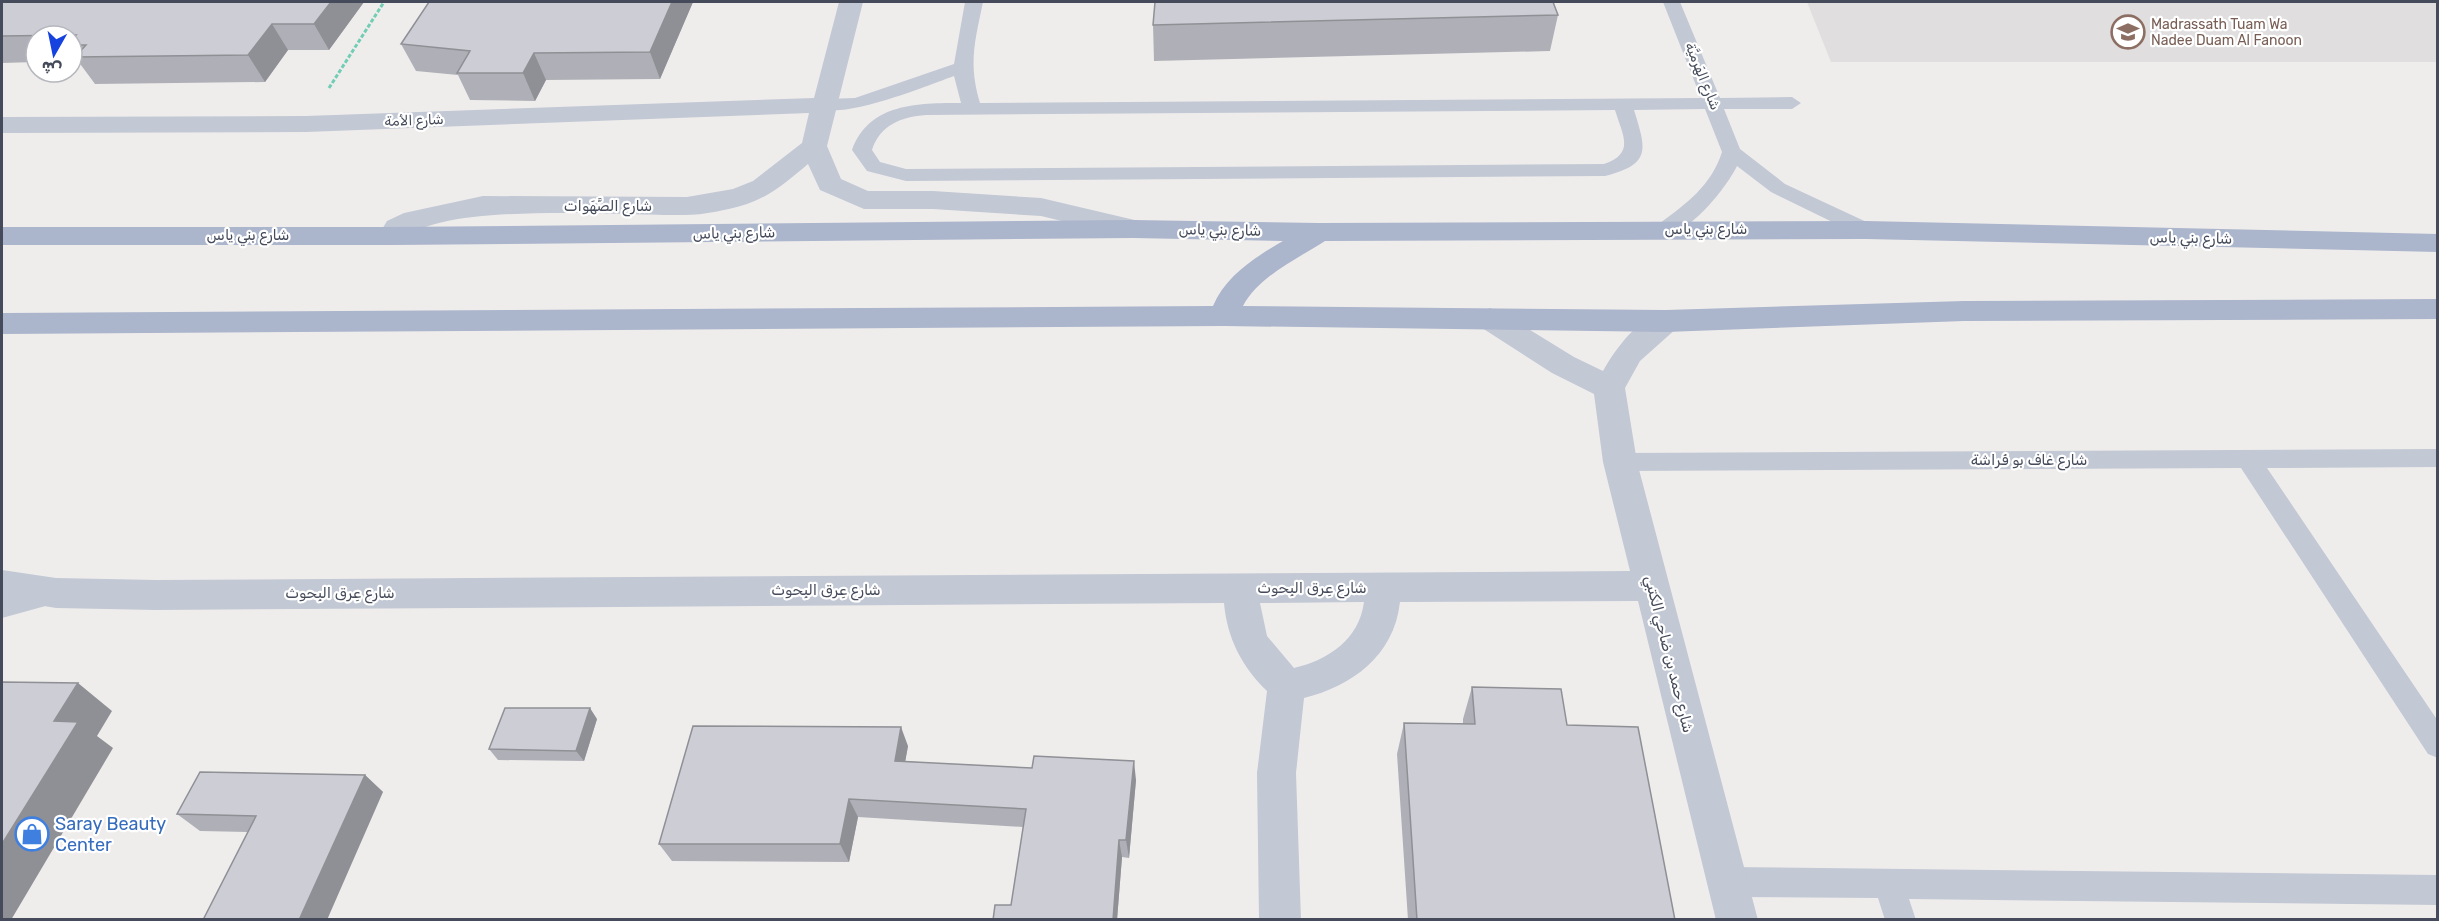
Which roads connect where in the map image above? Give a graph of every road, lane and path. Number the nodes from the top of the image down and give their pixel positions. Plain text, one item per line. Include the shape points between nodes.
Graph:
1 (384, 2) edge
2 (851, 2) edge
3 (974, 2) edge
4 (1672, 2) edge
5 (964, 67) junction
6 (1792, 103) dead end
7 (1623, 104) junction
8 (1714, 104) junction
9 (826, 105) junction
10 (972, 109) junction
11 (306, 124) junction
12 (2, 125) edge
13 (814, 146) junction
14 (1732, 152) junction
15 (1134, 229) junction
16 (1666, 229) junction
17 (1866, 230) junction
18 (1319, 232) junction
19 (2, 236) edge
20 (392, 236) junction
21 (2438, 243) edge
22 (2438, 309) edge
23 (1224, 316) junction
24 (1490, 319) junction
25 (1666, 321) junction
26 (2, 324) edge
27 (1609, 388) junction
28 (2438, 458) edge
29 (2248, 459) junction
30 (1620, 462) junction
31 (2, 585) edge
32 (1652, 586) junction
33 (1242, 587) junction
34 (1384, 588) junction
35 (56, 593) junction
36 (2, 607) edge
37 (1287, 686) junction
38 (2438, 745) edge
39 (1728, 882) junction
40 (1888, 884) junction
41 (2438, 890) edge
42 (1280, 920) edge
43 (1737, 920) edge
44 (1901, 920) edge

1 - 11 path
2 - 9 street
3 - 5 lane
4 - 8 lane, شارع الهَرميَّة
5 - 9 lane via 856,103
5 - 10 lane
6 - 8 lane
7 - 8 lane
7 - 10 lane
7 - 10 lane via 1634,151 1625,163 1605,170 906,175 880,170 865,158 864,142 871,130 896,114 926,109
8 - 14 lane, شارع الهَرميَّة
9 - 11 street, شارع الأمة
9 - 13 street
11 - 12 street, شارع الأمة
13 - 15 street via 830,184 864,200 1041,207
13 - 20 street, شارع الصَّهَوات via 763,187 713,204 483,205 414,219 397,228
14 - 16 lane via 1726,174 1717,186
14 - 17 lane via 1778,188
15 - 18 main road, شارع بني ياس
15 - 20 main road, شارع بني ياس
16 - 17 main road, شارع بني ياس
16 - 18 main road, شارع بني ياس
17 - 21 main road, شارع بني ياس
18 - 23 main road via 1245,281 1227,303
19 - 20 main road, شارع بني ياس
22 - 25 main road via 1964,311
23 - 24 main road
23 - 26 main road
24 - 25 main road
24 - 27 street via 1563,365
25 - 27 street via 1629,353
27 - 30 street, شارع حمد بن ضاحي الكتبي
28 - 29 lane, شارع غاف بو فَراشة
29 - 30 lane, شارع غاف بو فَراشة
29 - 38 lane
30 - 32 street, شارع حمد بن ضاحي الكتبي
31 - 35 street, شارع عِرق البِحوث
32 - 34 street, شارع عِرق البِحوث
32 - 39 street, شارع حمد بن ضاحي الكتبي
33 - 34 street, شارع عِرق البِحوث
33 - 35 street, شارع عِرق البِحوث
33 - 37 street via 1241,614 1249,640 1264,665
34 - 37 street via 1379,621 1360,652 1339,669 1314,681
35 - 36 lane
37 - 42 street via 1276,756
39 - 40 lane
39 - 43 street, شارع حمد بن ضاحي الكتبي
40 - 41 lane
40 - 44 lane

